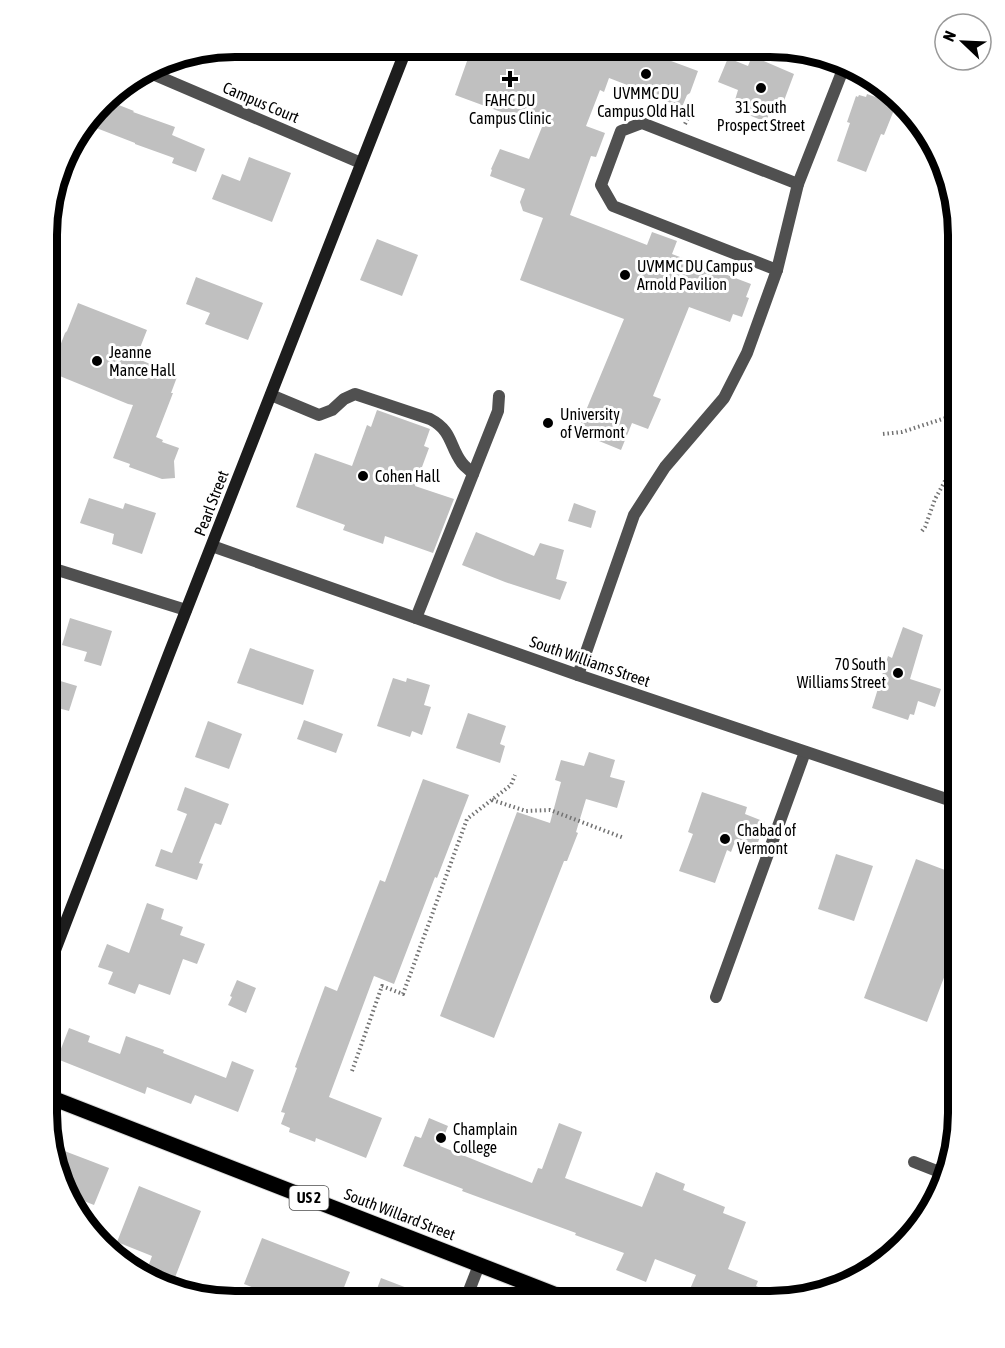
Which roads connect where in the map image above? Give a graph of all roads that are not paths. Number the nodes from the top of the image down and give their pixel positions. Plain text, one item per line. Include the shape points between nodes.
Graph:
1 (402, 57) edge
2 (842, 72) edge
3 (157, 76) edge
4 (361, 163) junction
5 (798, 184) junction
6 (777, 270) junction
7 (271, 395) junction
8 (500, 396) dead end
9 (473, 474) junction
10 (212, 546) junction
11 (57, 570) edge
12 (186, 610) junction
13 (416, 618) junction
14 (578, 675) junction
15 (805, 752) junction
16 (948, 800) edge
17 (57, 945) edge
18 (716, 997) dead end
19 (57, 1100) edge
20 (914, 1162) dead end
21 (938, 1172) edge
22 (479, 1265) junction
23 (469, 1291) edge
24 (546, 1291) edge

1 - 4 main road, Pearl Street
2 - 5 street
3 - 4 street, Campus Court
4 - 7 main road, Pearl Street
5 - 6 street
5 - 6 street via 642,123 621,131 601,185 613,206
6 - 14 street via 747,353 724,398 665,467 634,515
7 - 9 street via 319,415 355,394 430,419 441,425 462,464
7 - 10 main road, Pearl Street
8 - 9 street via 498,411
9 - 13 street
10 - 12 main road, Pearl Street
10 - 13 street, South Williams Street
11 - 12 street
12 - 17 main road, Pearl Street
13 - 14 street, South Williams Street
14 - 15 street, South Williams Street
15 - 16 street, South Williams Street
15 - 18 street
19 - 22 main road, South Willard Street / US 2
20 - 21 street
22 - 23 street
22 - 24 main road, South Willard Street / US 2

